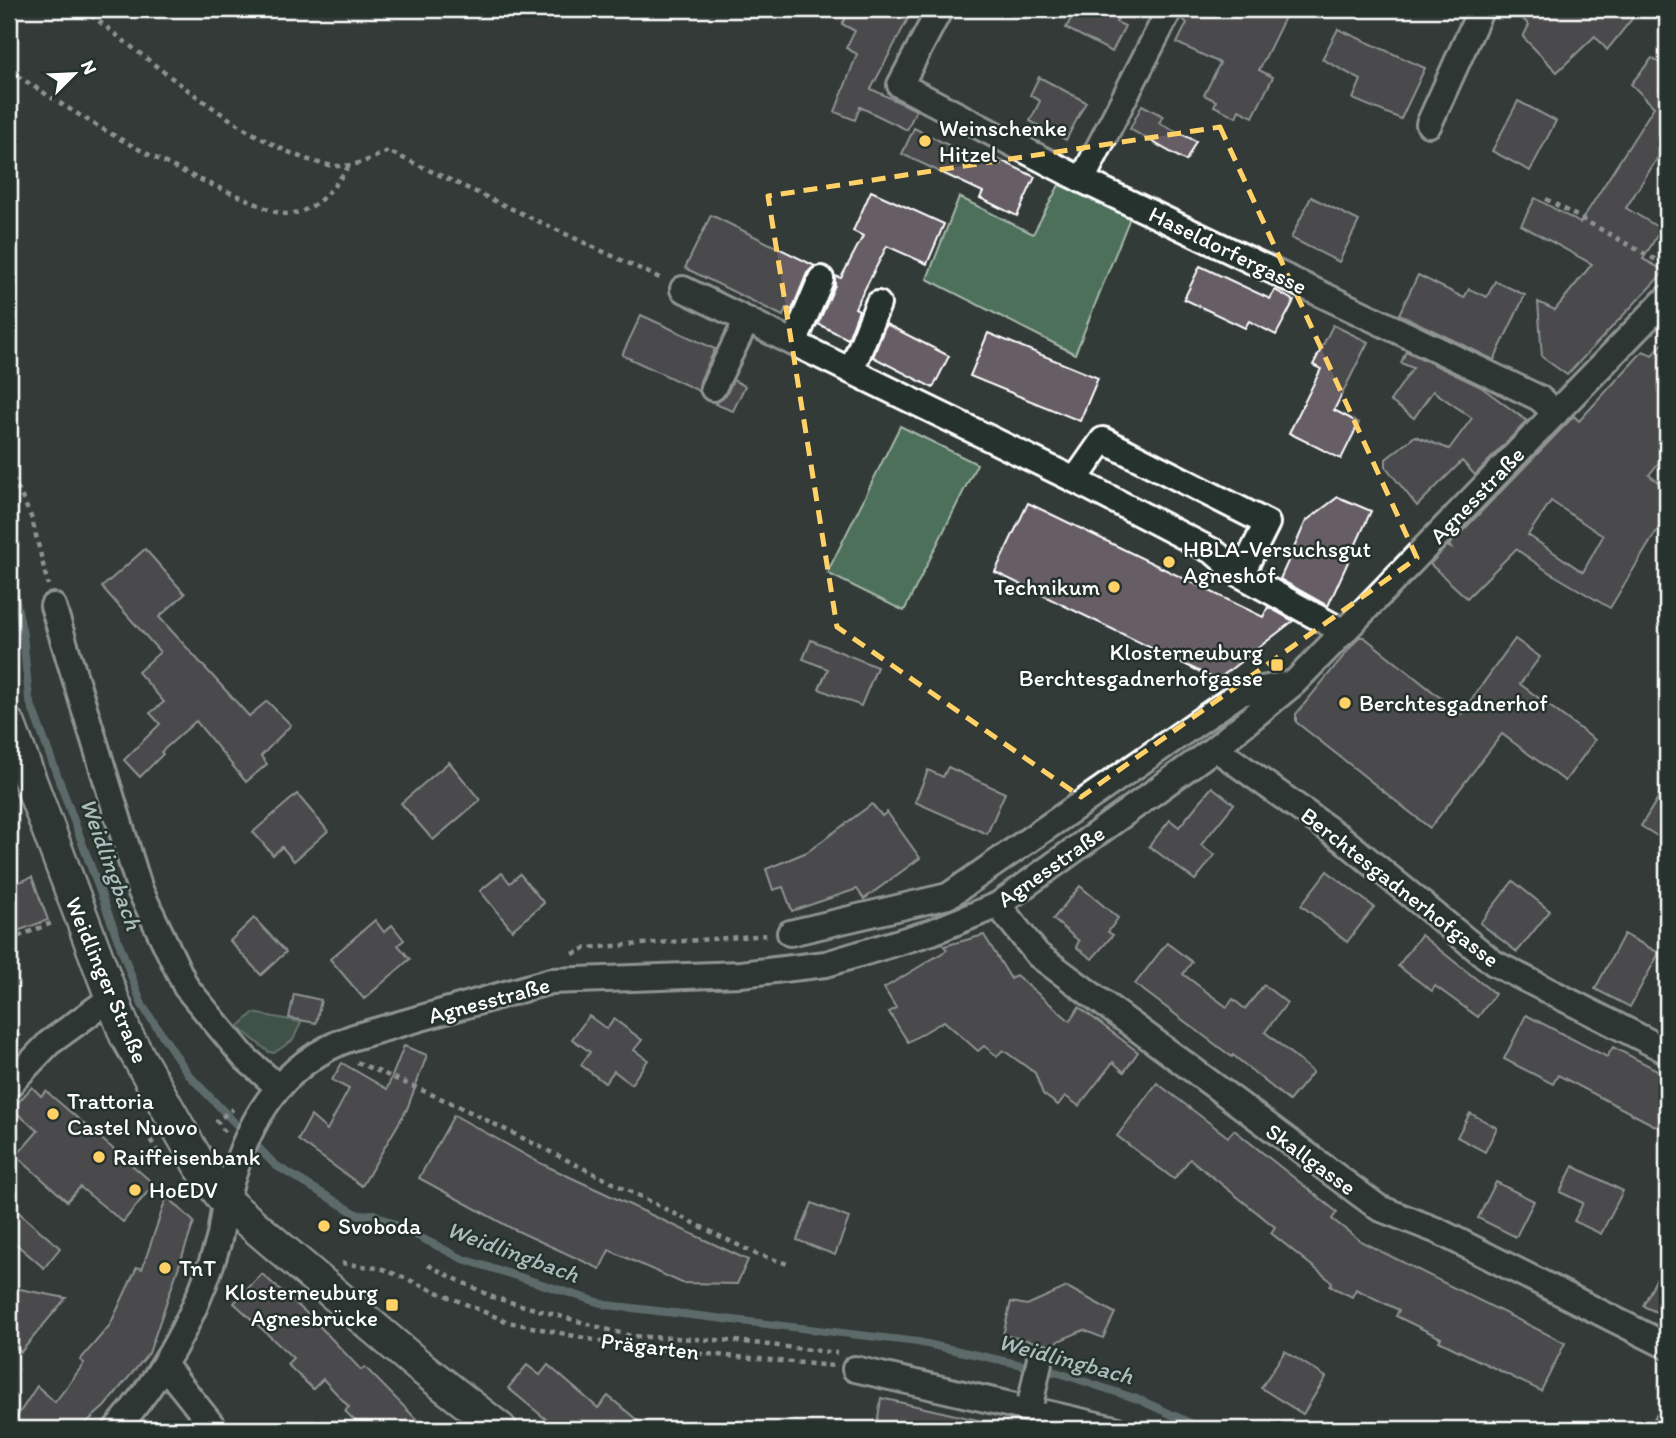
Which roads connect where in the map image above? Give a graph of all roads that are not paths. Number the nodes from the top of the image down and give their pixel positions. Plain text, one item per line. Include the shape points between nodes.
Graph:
1 (940, 9) edge
2 (1170, 9) edge
3 (1481, 9) edge
4 (1429, 124) dead end
5 (1082, 180) junction
6 (821, 279) dead end
7 (683, 289) road end
8 (1667, 298) edge
9 (878, 304) dead end
10 (747, 320) junction
11 (794, 343) junction
12 (851, 371) junction
13 (713, 388) dead end
14 (1556, 413) junction
15 (1075, 480) junction
16 (1241, 575) junction
17 (53, 606) road end
18 (1344, 632) junction
19 (1294, 683) junction
20 (9, 725) edge
21 (1215, 748) junction
22 (998, 905) junction
23 (790, 933) road end
24 (111, 998) junction
25 (1667, 1051) edge
26 (9, 1085) edge
27 (267, 1087) junction
28 (226, 1202) junction
29 (1667, 1346) edge
30 (1040, 1358) dead end
31 (847, 1361) road end
32 (165, 1366) junction
33 (1030, 1405) junction
34 (1122, 1425) edge
35 (116, 1429) edge
36 (215, 1429) edge
37 (500, 1429) edge

1 - 5 street, Haseldorfergasse via 900,85
2 - 5 street
3 - 4 street
5 - 14 street, Haseldorfergasse via 1539,398
6 - 11 street
7 - 10 street
8 - 14 street, Agnesstraße
9 - 12 street
10 - 11 street
10 - 13 street
11 - 12 street
12 - 15 street
14 - 18 street, Agnesstraße
15 - 16 street via 1214,552
15 - 16 street via 1103,440 1267,523
16 - 18 street
17 - 27 street via 140,890 186,987
18 - 19 street, Agnesstraße
19 - 21 street, Agnesstraße
19 - 23 street via 1240,693 948,896
20 - 24 main road, Weidlinger Straße
21 - 22 street, Agnesstraße
21 - 25 street, Berchtesgadnerhofgasse via 1345,841 1494,963
22 - 27 street, Agnesstraße via 932,932 825,964 741,974 551,981 336,1043
22 - 29 street, Skallgasse via 1038,956 1379,1208 1438,1231
24 - 26 street via 49,1043
24 - 28 main road, Weidlinger Straße via 156,1092
27 - 28 street, Agnesstraße
28 - 32 street via 218,1242 185,1329
28 - 37 main road, Weidlinger Straße
30 - 33 street, bridge
31 - 33 street
32 - 35 street
32 - 36 street
33 - 34 street

